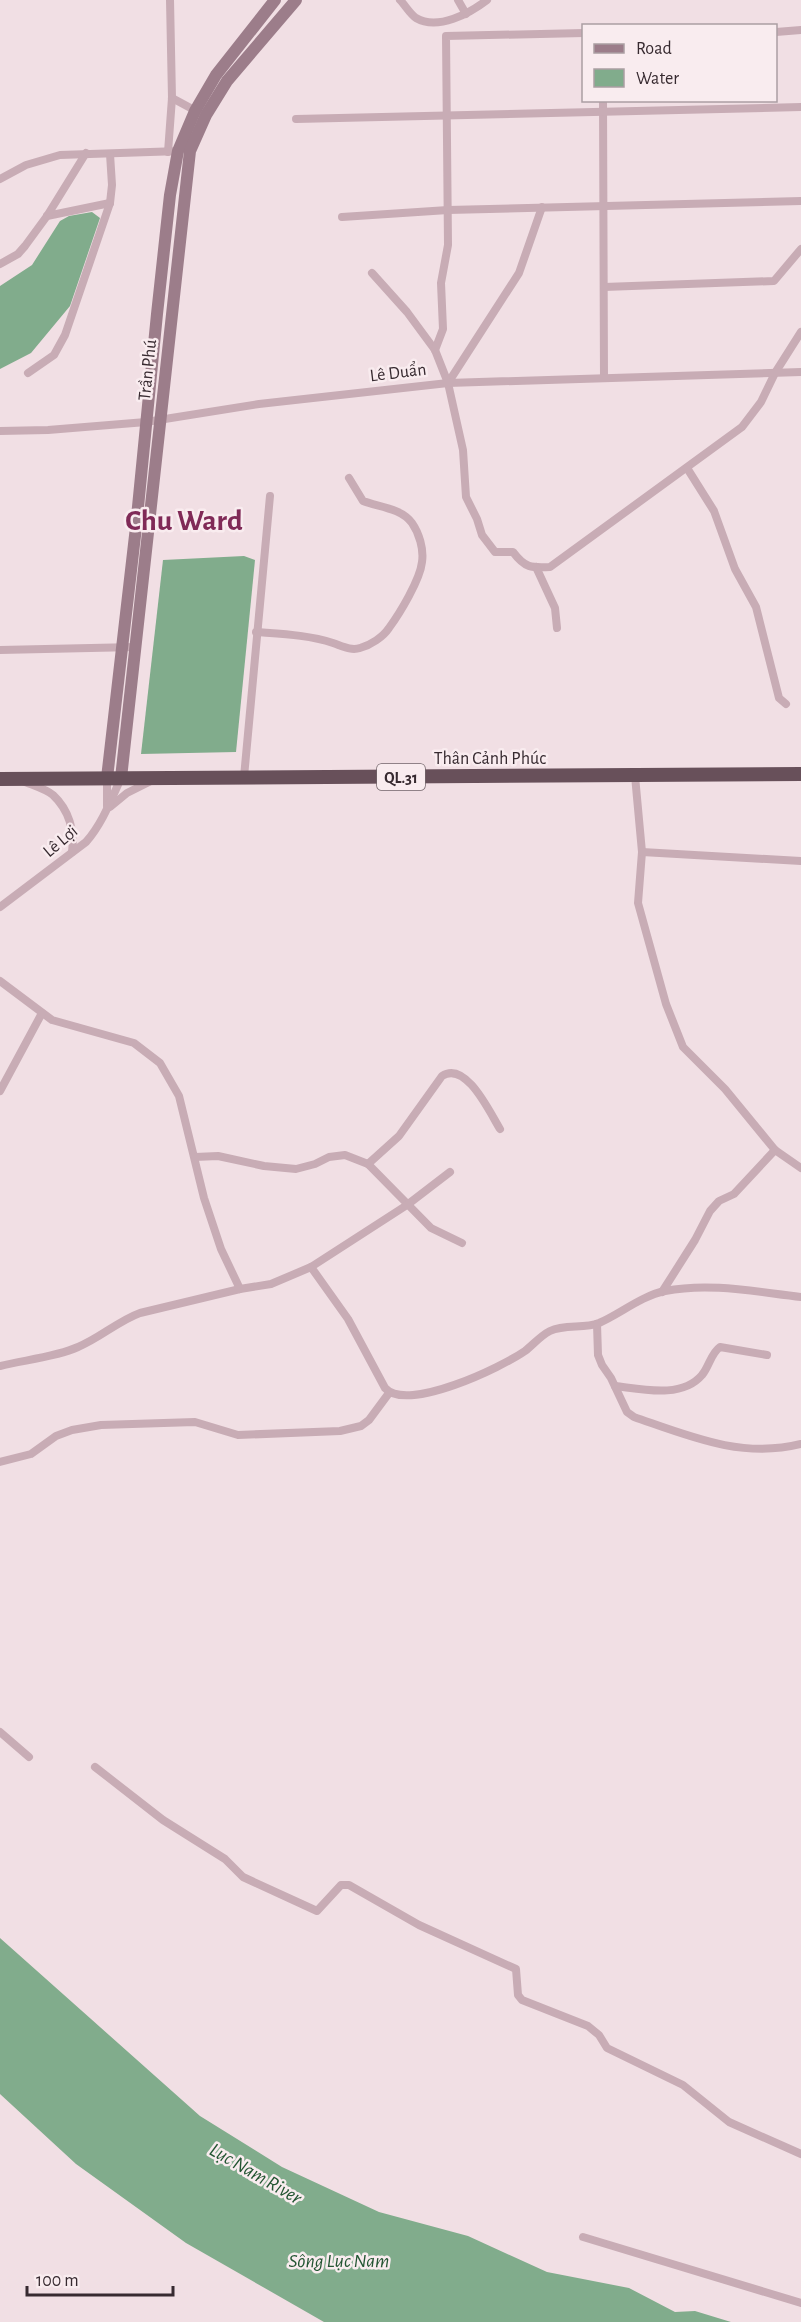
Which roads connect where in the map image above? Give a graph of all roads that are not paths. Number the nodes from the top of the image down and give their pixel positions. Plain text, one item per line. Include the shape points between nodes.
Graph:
1 (170, 0) edge
2 (275, 0) edge
3 (296, 0) edge
4 (400, 0) edge
5 (458, 0) edge
6 (487, 0) edge
7 (466, 14) junction
8 (801, 30) edge
9 (777, 32) edge
10 (582, 33) edge
11 (172, 98) junction
12 (603, 102) edge
13 (801, 107) edge
14 (603, 112) junction
15 (200, 113) junction
16 (446, 116) junction
17 (296, 119) dead end
18 (179, 152) junction
19 (86, 153) junction
20 (110, 154) junction
21 (0, 179) edge
22 (801, 201) edge
23 (110, 203) junction
24 (603, 205) junction
25 (542, 207) junction
26 (448, 210) junction
27 (47, 216) junction
28 (342, 217) dead end
29 (801, 249) edge
30 (0, 264) edge
31 (372, 273) dead end
32 (604, 287) junction
33 (801, 332) edge
34 (435, 350) junction
35 (801, 372) edge
36 (28, 373) dead end
37 (775, 373) junction
38 (604, 378) junction
39 (448, 383) junction
40 (160, 420) junction
41 (146, 422) junction
42 (0, 431) edge
43 (687, 468) junction
44 (349, 478) dead end
45 (270, 496) dead end
46 (536, 567) junction
47 (557, 628) dead end
48 (256, 632) junction
49 (123, 647) junction
50 (136, 647) junction
51 (0, 650) edge
52 (786, 704) dead end
53 (801, 774) edge
54 (635, 776) junction
55 (244, 777) junction
56 (17, 778) junction
57 (114, 778) junction
58 (158, 778) junction
59 (0, 779) edge
60 (107, 810) junction
61 (72, 852) junction
62 (642, 852) junction
63 (801, 861) edge
64 (0, 907) edge
65 (0, 981) edge
66 (42, 1013) junction
67 (0, 1091) edge
68 (500, 1129) dead end
69 (775, 1150) junction
70 (195, 1157) junction
71 (368, 1164) junction
72 (801, 1168) edge
73 (450, 1172) dead end
74 (407, 1205) junction
75 (462, 1243) dead end
76 (310, 1267) junction
77 (240, 1288) junction
78 (662, 1292) junction
79 (801, 1297) edge
80 (597, 1324) junction
81 (767, 1354) dead end
82 (0, 1366) edge
83 (615, 1386) junction
84 (389, 1393) junction
85 (801, 1444) edge
86 (0, 1462) edge
87 (0, 1732) edge
88 (29, 1757) dead end
89 (95, 1767) dead end
90 (801, 2154) edge
91 (583, 2237) dead end
92 (801, 2303) edge

1 - 11 street, Trần Phú
2 - 15 main road, Trần Phú via 216,75
3 - 15 main road, Trần Phú
4 - 7 street via 414,16 426,21 457,19
5 - 7 street
6 - 7 street
8 - 9 street
10 - 16 street via 446,36
11 - 15 street
11 - 18 street, Trần Phú
12 - 14 street
13 - 14 street
14 - 16 street
14 - 24 street
15 - 18 main road, Trần Phú
16 - 17 street
16 - 26 street
18 - 20 street
18 - 40 main road, Trần Phú
18 - 41 main road, Trần Phú via 170,195
19 - 20 street
19 - 21 street via 39,160
19 - 27 street
20 - 23 street
22 - 24 street
23 - 27 street
23 - 36 street via 62,343 48,360
24 - 25 street
24 - 32 street
25 - 26 street
25 - 39 street via 519,273
26 - 28 street
26 - 34 street via 448,245 441,283 443,329
27 - 30 street via 18,254
29 - 32 street via 774,281
31 - 34 street
32 - 38 street
33 - 37 street
34 - 39 street
35 - 37 street, Lê Duẩn
37 - 38 street, Lê Duẩn
37 - 43 street via 742,428
38 - 39 street, Lê Duẩn
39 - 40 street, Lê Duẩn via 259,404
39 - 46 street via 463,450 466,497 482,535 495,552 513,552 523,564
40 - 41 street, Lê Duẩn
40 - 50 main road, Trần Phú
41 - 42 street, Lê Duẩn
41 - 49 main road, Trần Phú
43 - 46 street via 550,567
43 - 52 street via 714,511 735,569 756,607 779,698
44 - 48 street via 363,501 405,515 419,537 420,570 389,629 353,650 320,639
45 - 48 street
46 - 47 street via 555,608
48 - 55 street
49 - 50 street
49 - 51 street
49 - 57 main road, Trần Phú
50 - 57 main road, Trần Phú
53 - 54 highway, Thân Cảnh Phúc / QL.31
54 - 55 highway, Thân Cảnh Phúc / QL.31
54 - 62 street
55 - 58 highway, Thân Cảnh Phúc / QL.31
56 - 57 highway, Thân Cảnh Phúc / QL.31
56 - 59 highway, Thân Cảnh Phúc / QL.31
56 - 61 street via 52,795 68,815 74,838
57 - 58 highway, Thân Cảnh Phúc / QL.31
57 - 60 street
57 - 60 street
58 - 60 street via 127,793
60 - 61 street, Lê Lợi via 93,834
61 - 64 street, Lê Lợi
62 - 63 street
62 - 69 street via 638,903 666,1004 683,1047 725,1089
65 - 66 street
66 - 67 street
66 - 70 street via 56,1021 134,1043 160,1063 179,1096
68 - 71 street via 482,1095 455,1073 448,1072 399,1136
69 - 72 street
69 - 78 street via 734,1194 710,1211
70 - 71 street via 218,1156 296,1169 329,1156 345,1155
70 - 77 street via 221,1249
71 - 74 street
73 - 74 street
74 - 75 street via 431,1228
74 - 76 street
76 - 77 street via 271,1284
76 - 84 street via 348,1319
77 - 82 street via 140,1313 76,1348
78 - 79 street via 745,1288
78 - 80 street
80 - 83 street via 598,1355
80 - 84 street via 549,1332 524,1352 447,1388 420,1395
81 - 83 street via 720,1347 696,1382 684,1387 650,1391
83 - 85 street via 627,1412 634,1417 697,1439 742,1449
84 - 86 street via 369,1420 351,1429 238,1435 195,1422 101,1425 72,1430 31,1454
87 - 88 street
89 - 90 street via 163,1820 225,1859 243,1877 317,1911 341,1885 350,1885 419,1926 516,1969 522,2001 588,2026 607,2048 683,2085 729,2122
91 - 92 street

